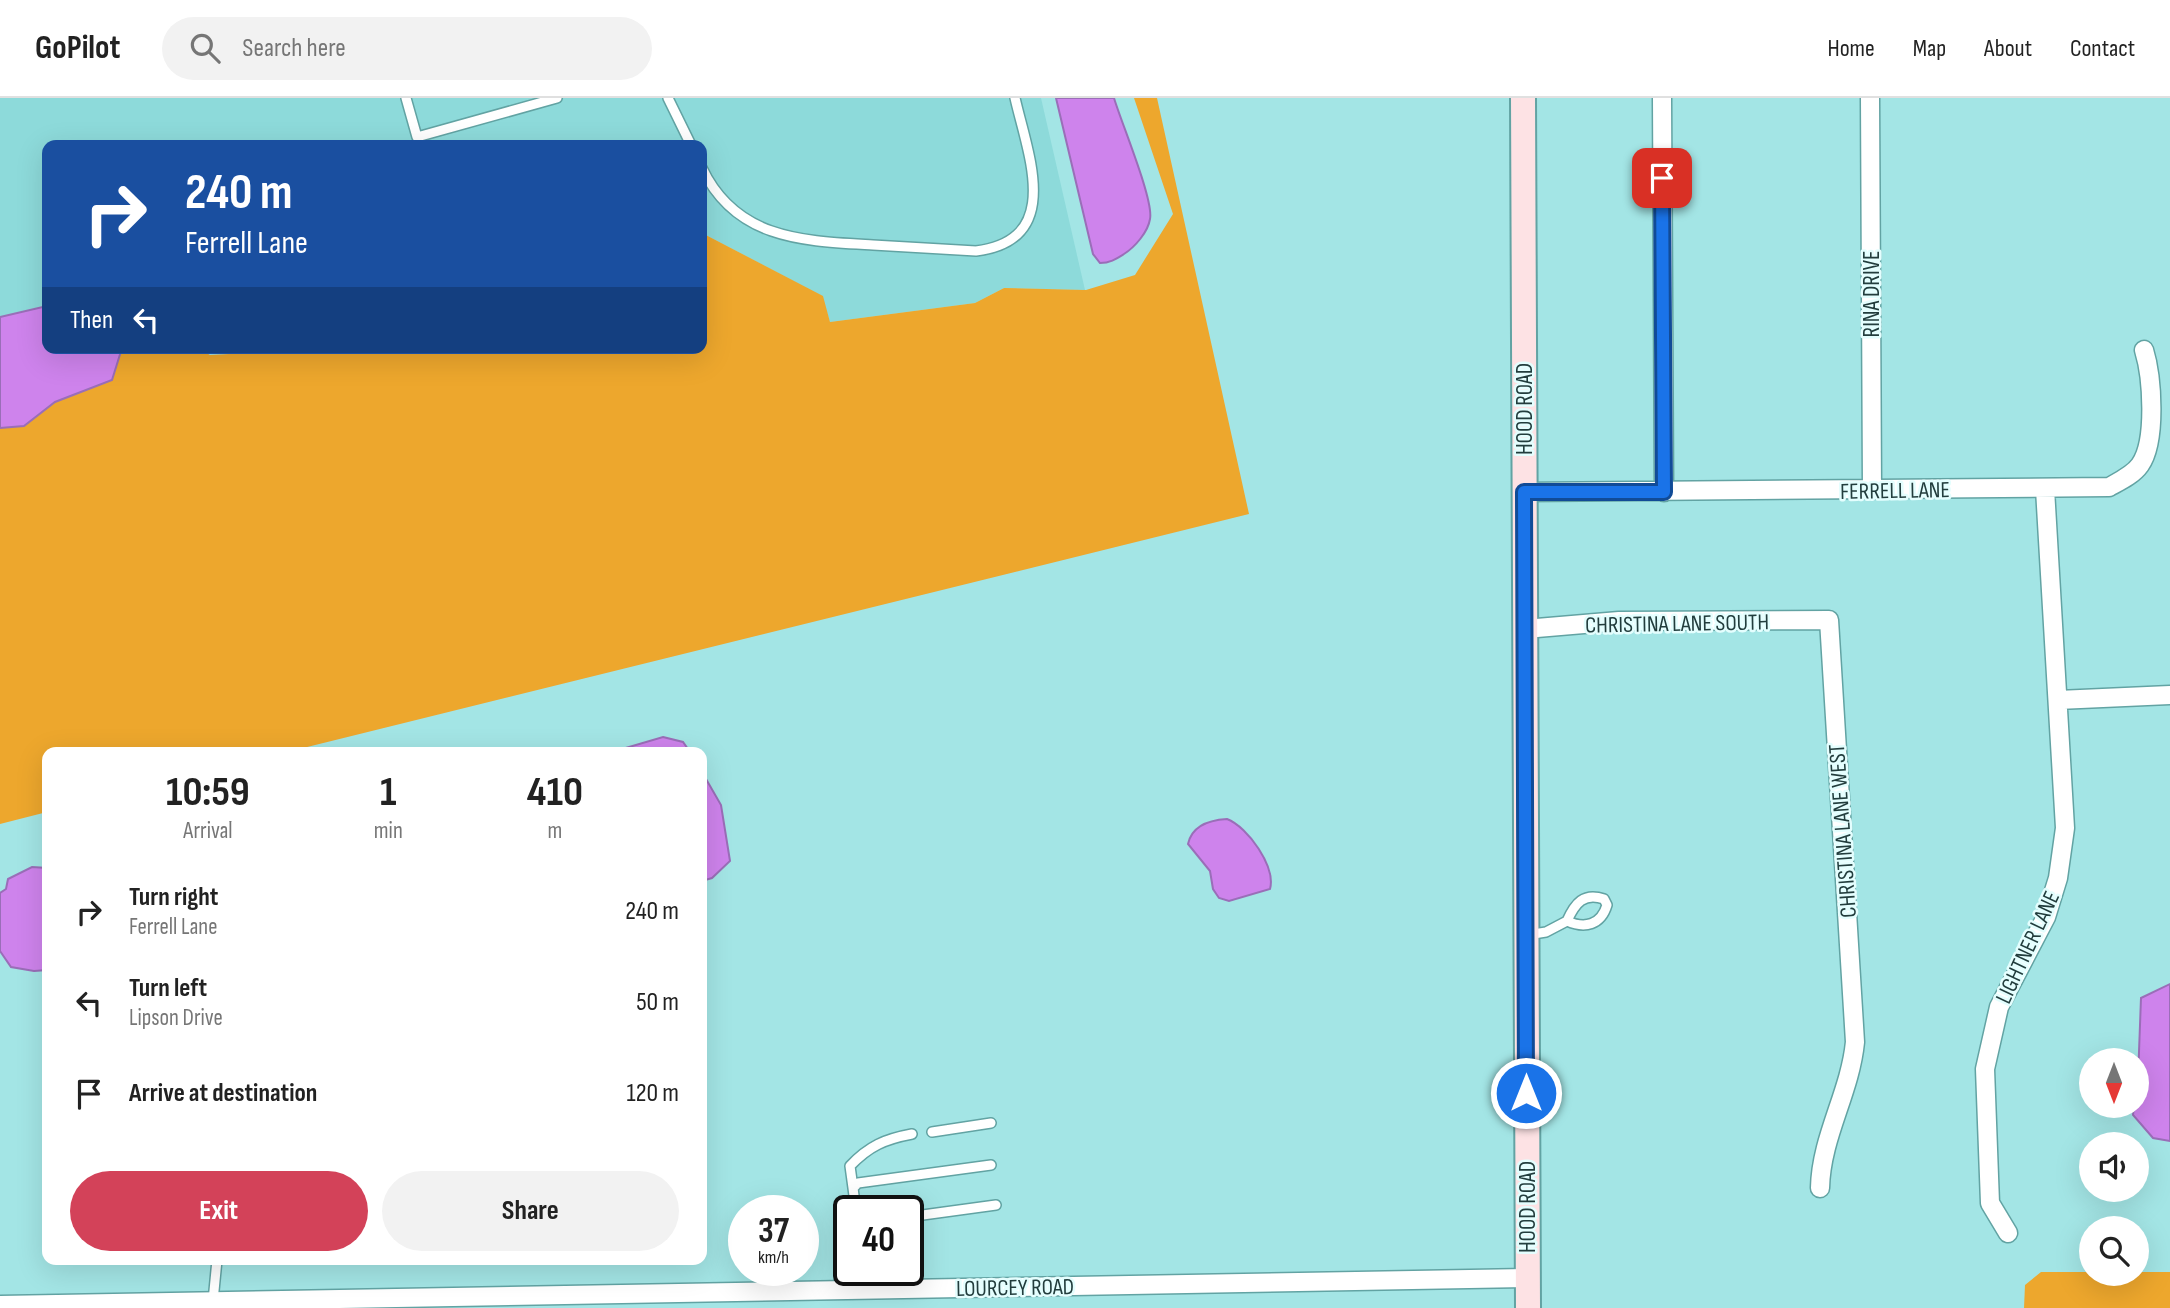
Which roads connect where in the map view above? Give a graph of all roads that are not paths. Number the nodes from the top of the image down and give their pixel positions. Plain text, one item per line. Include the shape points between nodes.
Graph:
1 (406, 98) edge
2 (557, 98) edge
3 (668, 98) edge
4 (1015, 98) edge
5 (1523, 98) edge
6 (1662, 98) edge
7 (1870, 98) edge
8 (689, 140) edge
9 (707, 180) edge
10 (2144, 350) dead end
11 (2045, 489) junction
12 (1872, 491) junction
13 (1524, 492) junction
14 (1664, 492) junction
15 (1829, 620) joint
16 (1525, 629) junction
17 (2170, 695) edge
18 (2058, 700) junction
19 (1567, 921) dead end
20 (1525, 936) junction
21 (990, 1123) dead end
22 (932, 1132) dead end
23 (912, 1134) dead end
24 (990, 1165) dead end
25 (853, 1188) junction
26 (1820, 1188) dead end
27 (854, 1195) edge
28 (996, 1205) dead end
29 (924, 1215) edge
30 (2008, 1233) dead end
31 (217, 1265) edge
32 (1527, 1278) junction
33 (862, 1286) edge
34 (862, 1290) junction
35 (213, 1301) junction
36 (0, 1305) edge
37 (1528, 1308) edge

1 - 2 lane via 417,137
3 - 8 lane
4 - 9 lane via 1034,201 1021,231 994,249 826,243 783,236 729,207
5 - 13 street, HOOD ROAD
6 - 14 street
7 - 12 street, RINA DRIVE
10 - 11 street, FERRELL LANE via 2149,371 2150,435 2140,465 2109,486
11 - 12 street, FERRELL LANE
11 - 18 street, LIGHTNER LANE
12 - 14 street, FERRELL LANE
13 - 14 street, FERRELL LANE
13 - 16 street, HOOD ROAD
15 - 16 street, CHRISTINA LANE SOUTH via 1619,621
15 - 26 street, CHRISTINA LANE WEST via 1855,1042 1846,1087 1825,1145
16 - 20 street, HOOD ROAD
17 - 18 street
18 - 30 street, LIGHTNER LANE via 2065,828 2058,878 2039,932 1999,1007 1985,1069 1990,1203
19 - 20 lane
20 - 32 street, HOOD ROAD
21 - 22 lane
23 - 25 lane via 866,1149 850,1166
24 - 25 lane via 858,1183
25 - 27 lane
28 - 29 lane
31 - 35 lane
32 - 34 street, LOURCEY ROAD
32 - 37 street, HOOD ROAD
33 - 34 lane
34 - 35 street, LOURCEY ROAD
35 - 36 street, LOURCEY ROAD

